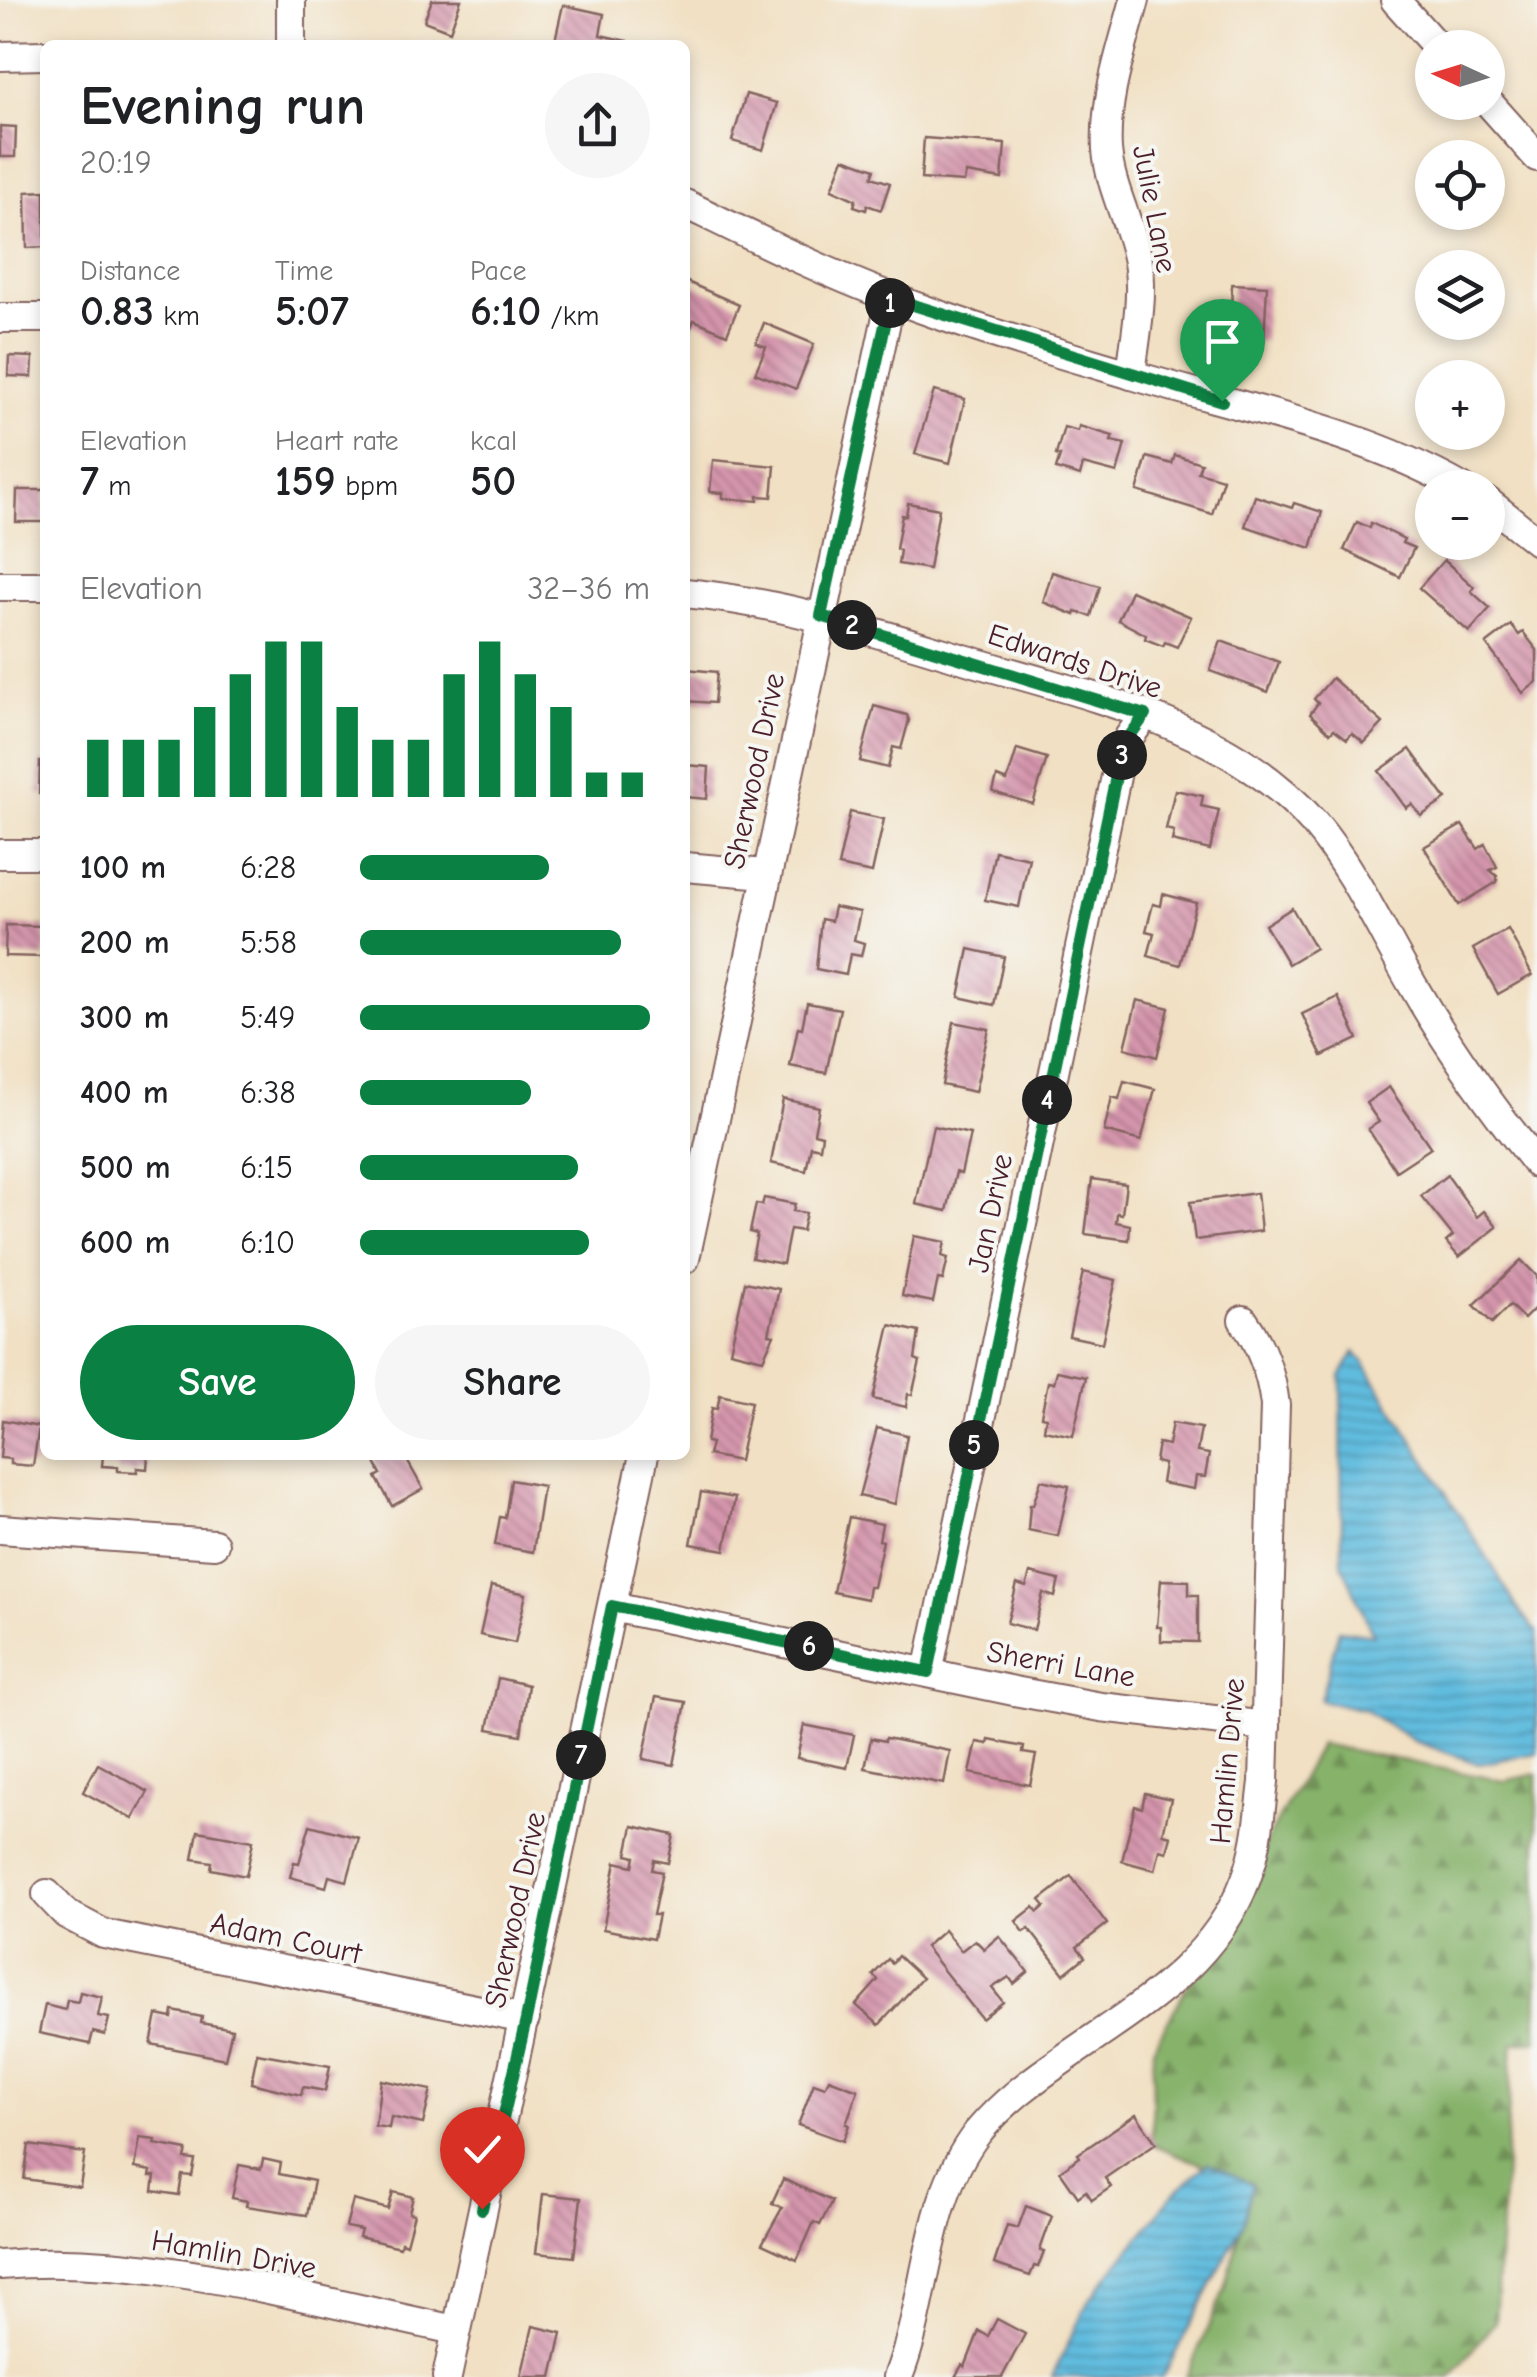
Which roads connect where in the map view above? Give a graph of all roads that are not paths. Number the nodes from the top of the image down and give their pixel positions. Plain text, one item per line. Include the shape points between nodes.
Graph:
1 (291, 0) edge
2 (1135, 0) edge
3 (1395, 0) edge
4 (1422, 30) edge
5 (291, 40) edge
6 (40, 55) edge
7 (0, 56) edge
8 (1504, 120) edge
9 (1537, 156) edge
10 (690, 206) edge
11 (891, 298) junction
12 (0, 318) edge
13 (40, 318) edge
14 (1131, 375) junction
15 (1430, 470) edge
16 (1505, 516) edge
17 (1537, 541) edge
18 (0, 586) edge
19 (40, 586) edge
20 (690, 594) edge
21 (821, 616) junction
22 (1145, 715) junction
23 (0, 854) edge
24 (40, 854) edge
25 (690, 866) edge
26 (765, 874) junction
27 (698, 1136) edge
28 (1537, 1164) edge
29 (690, 1212) edge
30 (1243, 1320) dead end
31 (643, 1460) edge
32 (0, 1528) edge
33 (214, 1544) dead end
34 (612, 1606) junction
35 (928, 1672) junction
36 (1266, 1726) junction
37 (47, 1894) dead end
38 (526, 2020) junction
39 (0, 2265) edge
40 (455, 2330) junction
41 (446, 2377) edge
42 (898, 2377) edge

1 - 5 street
2 - 14 street, Julie Lane via 1112,86 1108,149 1140,276
3 - 4 street
6 - 7 street
8 - 9 street
10 - 11 street
11 - 14 street
11 - 21 street, Sherwood Drive
12 - 13 street
14 - 15 street
16 - 17 street
18 - 19 street
20 - 21 street, Edwards Drive
21 - 22 street, Edwards Drive
21 - 26 street, Sherwood Drive
22 - 28 street, Edwards Drive via 1253,769 1314,823 1425,1006
22 - 35 street, Jan Drive via 1119,762
23 - 24 street
25 - 26 street
26 - 27 street, Sherwood Drive
27 - 29 street, Sherwood Drive
30 - 36 street, Hamlin Drive via 1261,1349 1275,1404
31 - 34 street, Sherwood Drive
32 - 33 street
34 - 35 street, Sherri Lane
34 - 38 street, Sherwood Drive
35 - 36 street, Sherri Lane via 1102,1707
36 - 42 street, Hamlin Drive via 1257,1838 1234,1908 1192,1965 1028,2084 976,2135 943,2199
37 - 38 street, Adam Court via 66,1914 104,1934
38 - 40 street, Sherwood Drive
39 - 40 street, Hamlin Drive via 78,2263 183,2275
40 - 41 street, Sherwood Drive

